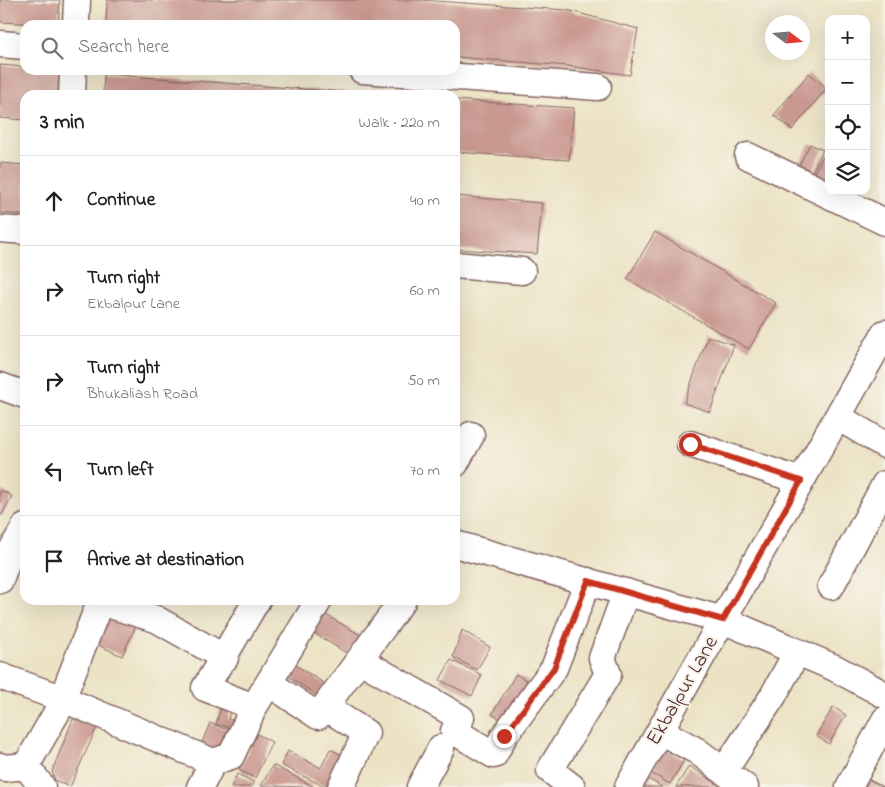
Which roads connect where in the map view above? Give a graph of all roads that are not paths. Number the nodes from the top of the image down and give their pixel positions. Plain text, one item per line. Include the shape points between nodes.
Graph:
1 (77, 0) edge
2 (76, 20) edge
3 (0, 44) edge
4 (20, 46) edge
5 (74, 75) edge
6 (431, 75) edge
7 (598, 87) dead end
8 (72, 90) edge
9 (748, 156) dead end
10 (885, 222) edge
11 (0, 229) edge
12 (20, 231) edge
13 (460, 265) edge
14 (522, 271) dead end
15 (885, 333) edge
16 (838, 417) junction
17 (471, 434) dead end
18 (690, 444) dead end
19 (885, 445) edge
20 (460, 455) edge
21 (801, 481) junction
22 (885, 484) edge
23 (20, 536) edge
24 (460, 545) edge
25 (0, 580) edge
26 (588, 581) junction
27 (831, 586) dead end
28 (626, 592) junction
29 (99, 605) edge
30 (110, 605) edge
31 (254, 605) edge
32 (316, 605) edge
33 (399, 605) edge
34 (723, 620) junction
35 (797, 652) junction
36 (225, 658) junction
37 (360, 660) junction
38 (0, 676) edge
39 (269, 683) junction
40 (885, 695) edge
41 (63, 699) junction
42 (254, 707) junction
43 (325, 707) junction
44 (885, 720) edge
45 (660, 731) junction
46 (441, 748) dead end
47 (213, 762) junction
48 (8, 770) edge
49 (724, 771) junction
50 (751, 782) edge
51 (42, 787) edge
52 (200, 787) edge
53 (341, 787) edge
54 (420, 787) edge
55 (572, 787) edge
56 (628, 787) edge
57 (849, 787) edge

1 - 2 street
3 - 4 street
5 - 8 street
6 - 7 street
9 - 10 street
11 - 12 street
13 - 14 street
15 - 16 street, Ekbalpur Lane
16 - 19 street
16 - 21 street, Ekbalpur Lane
17 - 20 street
18 - 21 street
21 - 34 street, Ekbalpur Lane
22 - 27 street
23 - 25 street
24 - 26 street
26 - 28 street
26 - 37 street via 554,668 504,736 494,755 454,731 462,718
28 - 34 street
28 - 55 street via 602,658 608,674 550,770
29 - 41 street
30 - 36 street via 156,619
31 - 36 street
32 - 39 street
33 - 37 street
34 - 35 street
34 - 45 street, Ekbalpur Lane
35 - 40 street
35 - 49 street via 773,696
36 - 42 street via 205,688
37 - 43 street
38 - 41 street
39 - 42 street
39 - 43 street via 318,716
41 - 47 street
41 - 48 street
42 - 47 street via 231,756
43 - 53 street via 366,733
44 - 57 street
45 - 49 street via 697,751
45 - 56 street, Ekbalpur Lane
46 - 54 street
47 - 52 street
48 - 51 street
49 - 50 street

